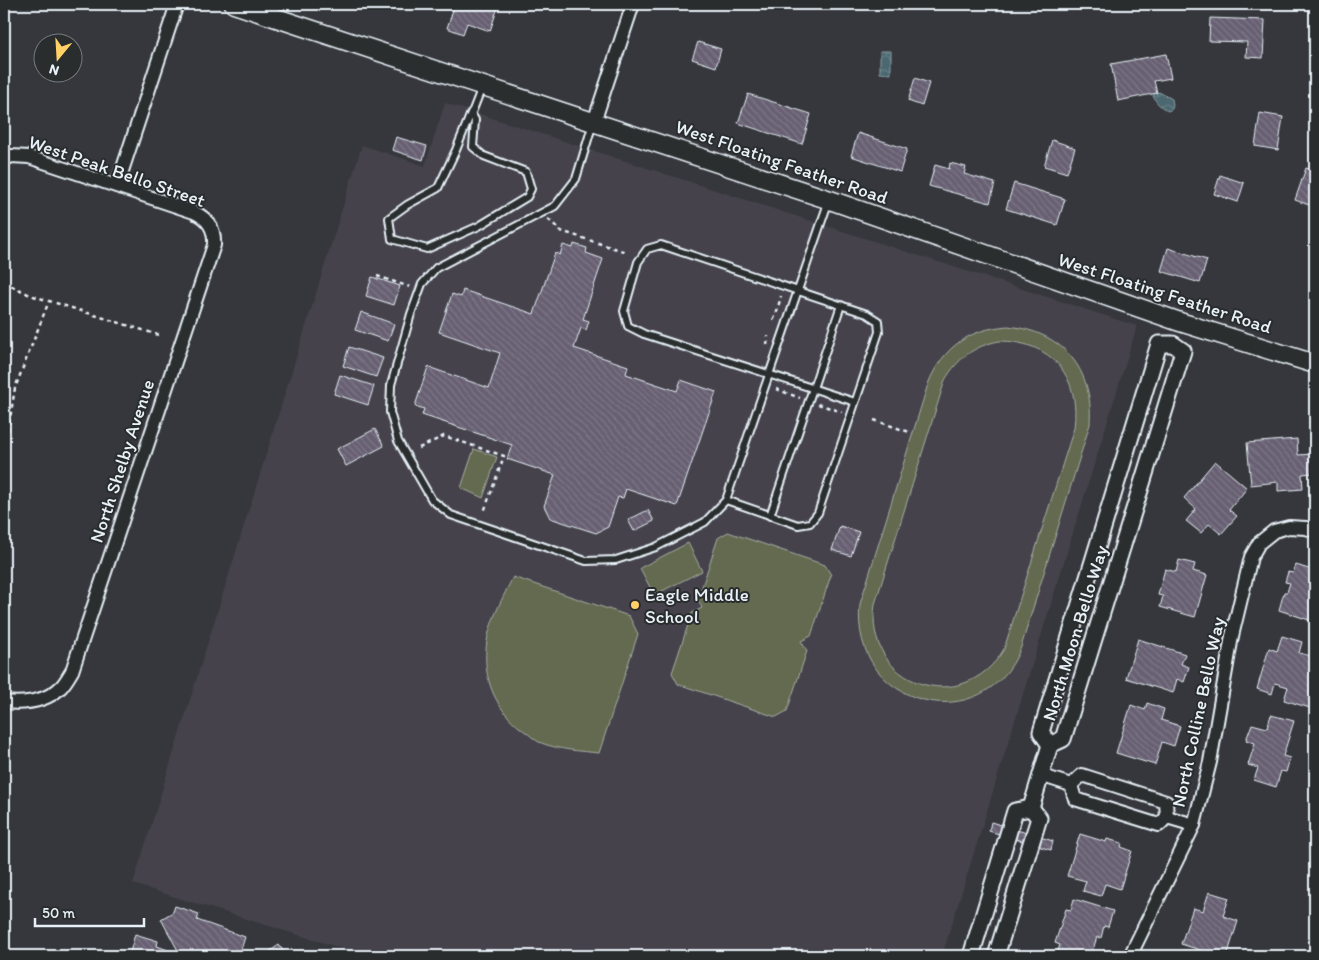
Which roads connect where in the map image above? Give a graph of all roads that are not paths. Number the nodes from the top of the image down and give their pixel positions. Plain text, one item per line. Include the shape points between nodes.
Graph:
1 (177, 4) edge
2 (234, 4) edge
3 (633, 4) edge
4 (482, 86) junction
5 (471, 113) junction
6 (594, 122) junction
7 (7, 158) edge
8 (118, 186) junction
9 (830, 200) junction
10 (210, 225) joint
11 (798, 291) junction
12 (841, 305) junction
13 (1180, 322) junction
14 (1173, 344) junction
15 (1315, 364) edge
16 (770, 373) junction
17 (813, 388) junction
18 (855, 402) junction
19 (726, 500) junction
20 (770, 516) junction
21 (1315, 531) edge
22 (4, 702) edge
23 (1050, 745) junction
24 (1040, 775) junction
25 (1071, 785) junction
26 (1031, 808) junction
27 (1167, 817) junction
28 (1194, 825) junction
29 (971, 956) edge
30 (996, 956) edge
31 (1130, 956) edge

1 - 8 street
2 - 4 main road, West Floating Feather Road
3 - 6 street
4 - 5 lane
4 - 6 main road, West Floating Feather Road
5 - 5 lane via 438,188 406,205 390,218 392,239 427,249 479,226 527,197 531,189 526,172 484,156 473,146 475,120
6 - 9 main road, West Floating Feather Road
6 - 19 lane via 576,179 555,206 436,268 422,284 391,385 390,412 398,441 432,500 451,515 586,561 616,560 656,546 705,522
7 - 8 street, West Peak Bello Street via 29,157
8 - 10 street, West Peak Bello Street via 194,212
9 - 11 lane
9 - 13 main road, West Floating Feather Road
10 - 22 street, North Shelby Avenue via 215,234 214,245 72,671 60,688 43,698 22,704
11 - 12 lane
11 - 16 lane
11 - 16 lane via 661,245 647,249 638,262 624,311 628,326 644,334
12 - 17 lane
12 - 18 lane via 878,321 879,332
13 - 14 street
13 - 15 main road, West Floating Feather Road
14 - 23 street, North Moon Bello Way via 1183,351 1063,739
14 - 23 street, North Moon Bello Way via 1159,344 1041,732
16 - 17 lane
16 - 19 lane
17 - 18 lane
17 - 20 lane
18 - 20 lane via 818,513 810,523 798,526
19 - 20 lane
21 - 28 street, North Colline Bello Way via 1289,527 1274,531 1259,543 1251,557 1232,636 1210,762
23 - 24 street
24 - 25 street
24 - 26 street
25 - 27 street via 1075,799 1159,825
25 - 27 street via 1082,775 1166,802
26 - 29 street via 1015,811
26 - 30 street via 1039,818
27 - 28 street
28 - 31 street, North Colline Bello Way

